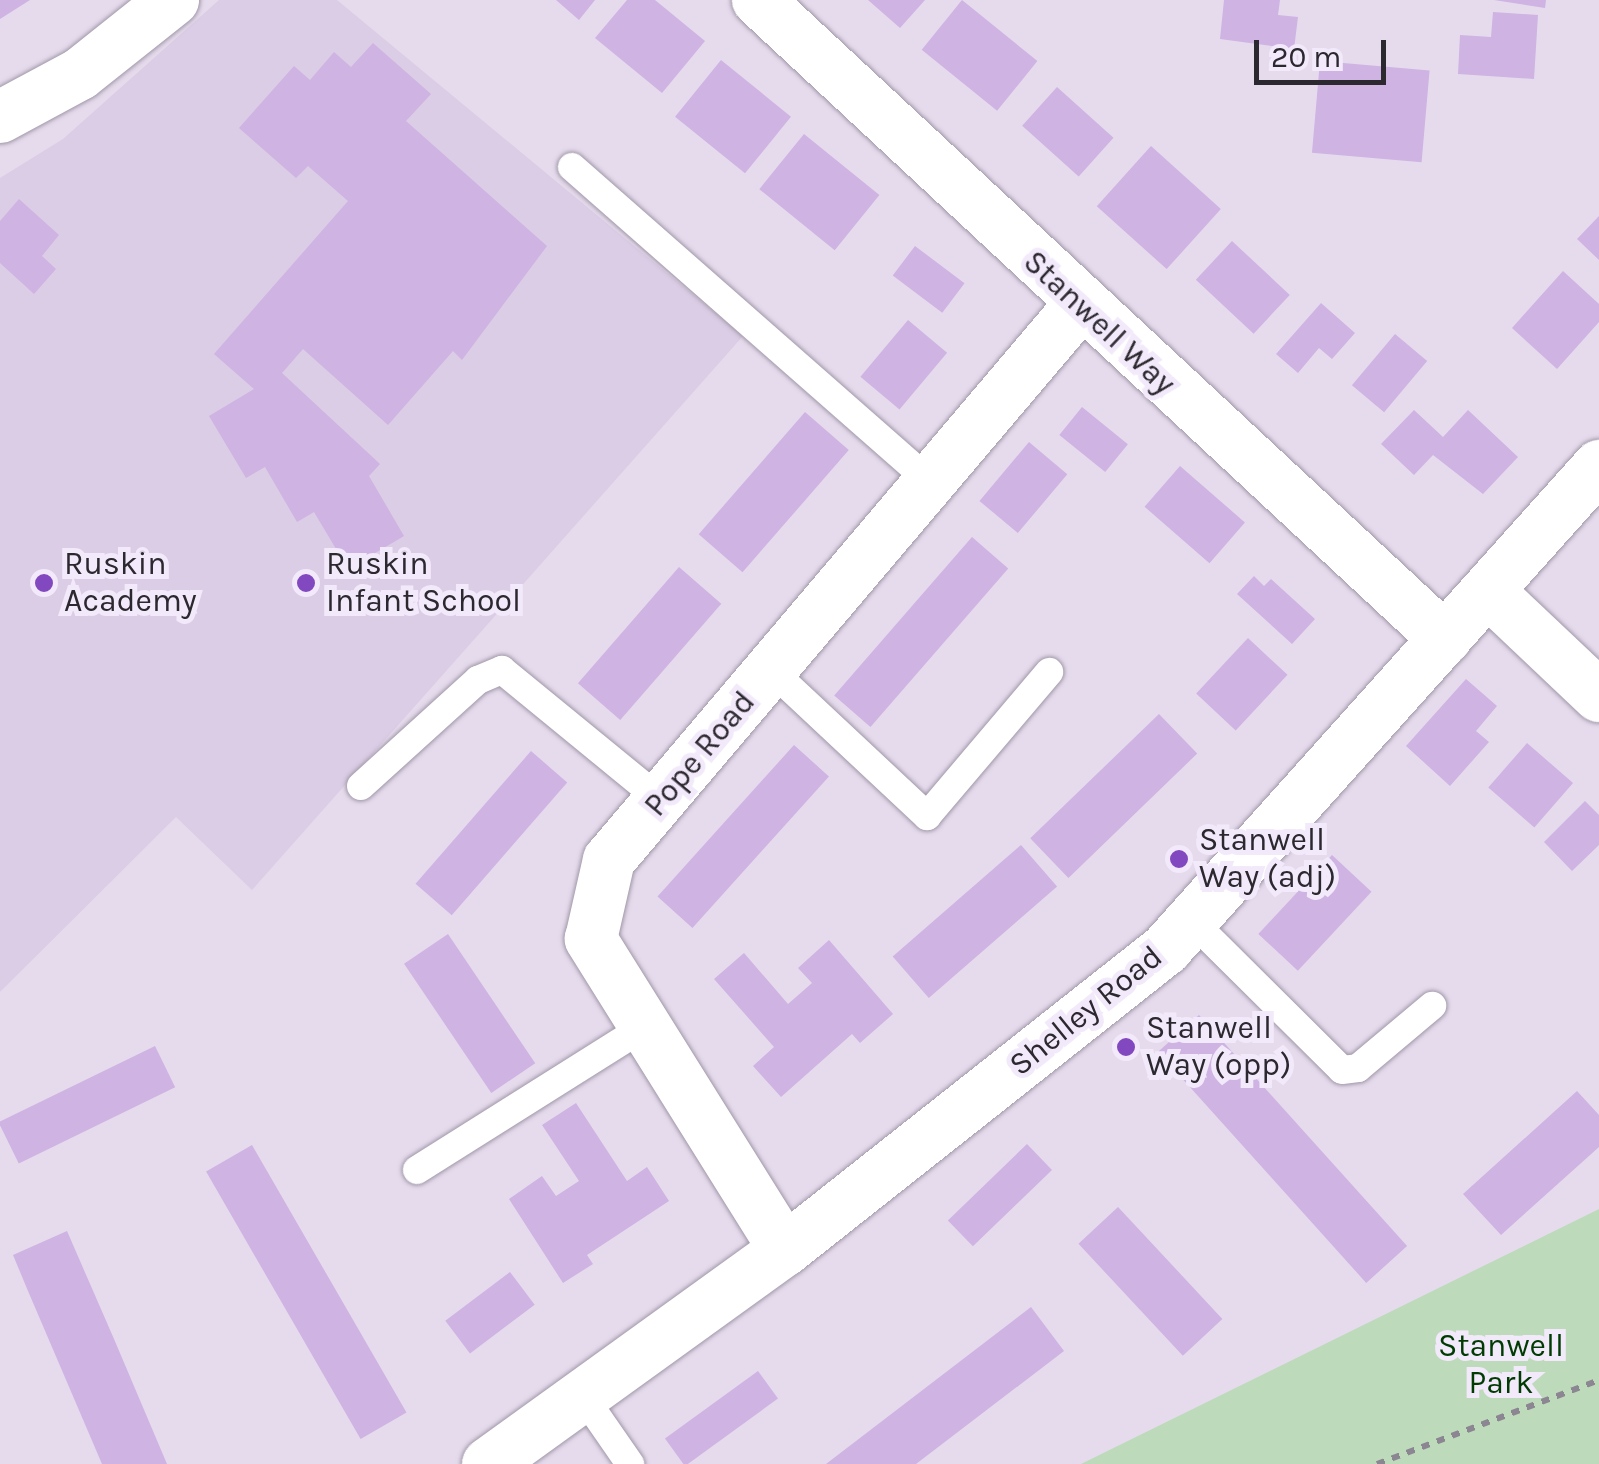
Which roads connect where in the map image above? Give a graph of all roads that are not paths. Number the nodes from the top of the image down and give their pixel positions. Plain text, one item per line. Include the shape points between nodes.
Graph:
1 (173, 0) edge
2 (758, 0) edge
3 (0, 117) edge
4 (572, 167) dead end
5 (1079, 306) junction
6 (1599, 466) edge
7 (930, 482) junction
8 (1488, 591) junction
9 (1446, 639) junction
10 (771, 670) junction
11 (1049, 672) dead end
12 (1599, 696) edge
13 (361, 786) dead end
14 (661, 800) junction
15 (1192, 921) junction
16 (1432, 1006) dead end
17 (646, 1026) junction
18 (416, 1170) dead end
19 (786, 1250) junction
20 (583, 1396) junction
21 (488, 1464) edge
22 (630, 1464) edge

1 - 3 street via 80,74
2 - 5 street, Stanwell Way
4 - 7 lane
5 - 7 street, Pope Road
5 - 9 street, Stanwell Way
6 - 8 street, Shelley Road
7 - 10 street, Pope Road
8 - 9 street, Shelley Road
8 - 12 street
9 - 15 street, Shelley Road
10 - 11 lane via 926,816
10 - 14 street, Pope Road
13 - 14 lane via 478,680 502,670
14 - 17 street, Pope Road via 610,860 591,939
15 - 16 lane via 1342,1070 1358,1068
15 - 19 street, Shelley Road
17 - 18 lane
17 - 19 street, Pope Road
19 - 20 street, Shelley Road
20 - 21 street, Shelley Road
20 - 22 lane

